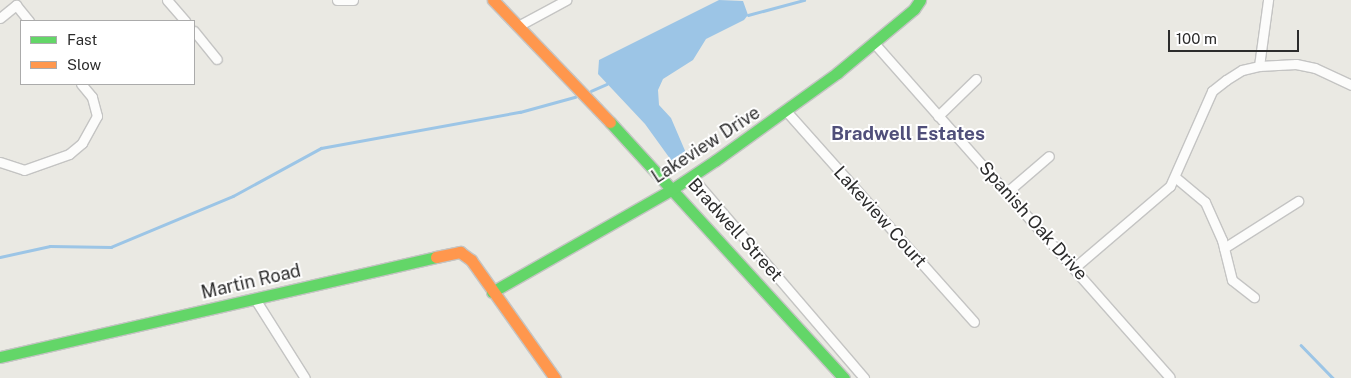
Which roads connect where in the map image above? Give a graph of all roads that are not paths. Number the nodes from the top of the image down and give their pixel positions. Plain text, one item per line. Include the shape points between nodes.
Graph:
1 (167, 0) edge
2 (337, 0) edge
3 (353, 0) edge
4 (493, 0) edge
5 (566, 0) edge
6 (920, 0) edge
7 (1268, 0) edge
8 (19, 2) edge
9 (0, 18) edge
10 (28, 20) edge
11 (184, 20) edge
12 (518, 26) junction
13 (195, 32) edge
14 (874, 43) junction
15 (217, 59) dead end
16 (1259, 66) junction
17 (976, 79) dead end
18 (81, 85) edge
19 (1351, 85) edge
20 (787, 112) junction
21 (938, 116) junction
22 (1049, 156) dead end
23 (0, 162) edge
24 (691, 176) junction
25 (1175, 177) junction
26 (674, 188) junction
27 (1007, 192) junction
28 (1298, 201) dead end
29 (1224, 248) junction
30 (1074, 268) junction
31 (492, 292) junction
32 (1254, 296) dead end
33 (255, 300) junction
34 (974, 322) dead end
35 (0, 357) edge
36 (1170, 377) edge
37 (305, 378) edge
38 (555, 378) edge
39 (844, 378) edge
40 (864, 378) edge

1 - 11 street
2 - 3 street
4 - 12 street, Bradwell Street
5 - 12 street
6 - 14 street, Lakeview Drive
7 - 16 street
8 - 9 street
8 - 10 street
12 - 26 street, Bradwell Street
13 - 15 street
14 - 20 street, Lakeview Drive
14 - 21 street, Spanish Oak Drive
16 - 19 street via 1296,64 1316,68
16 - 25 street via 1242,70 1212,91
17 - 21 street
18 - 23 street via 92,97 97,116 82,143 69,154 24,170
20 - 24 street, Lakeview Drive
20 - 34 street, Lakeview Court
21 - 27 street, Spanish Oak Drive
22 - 27 street
24 - 26 street, Lakeview Drive
24 - 40 street, Bradwell Street
25 - 29 street via 1205,202
25 - 30 street via 1170,186
26 - 31 street, Lakeview Drive via 520,273
26 - 39 street, Bradwell Street
27 - 30 street, Spanish Oak Drive
28 - 29 street
29 - 32 street via 1232,280
30 - 36 street, Spanish Oak Drive
31 - 33 street, Martin Road via 471,260 460,252
31 - 38 street
33 - 35 street, Martin Road
33 - 37 street

